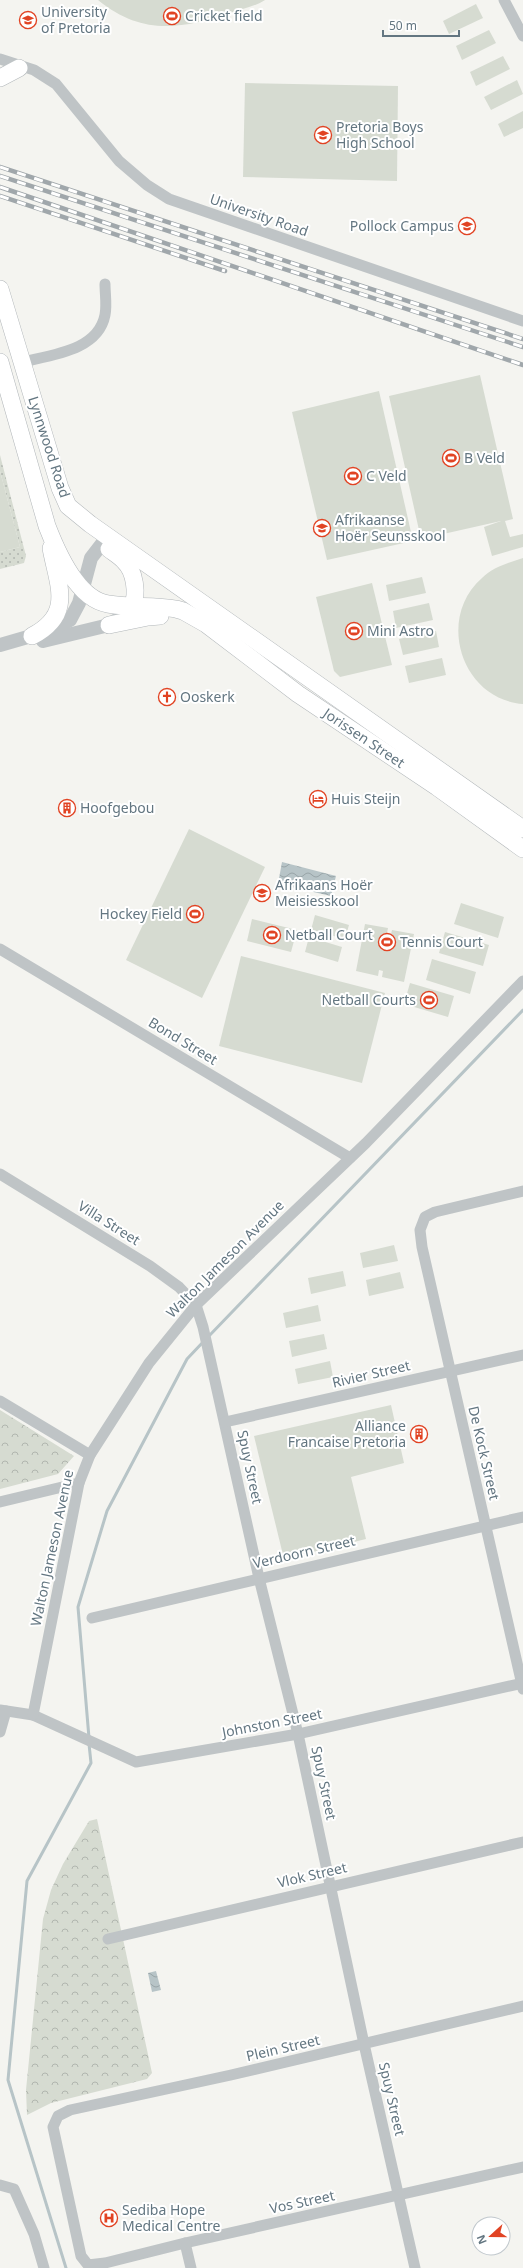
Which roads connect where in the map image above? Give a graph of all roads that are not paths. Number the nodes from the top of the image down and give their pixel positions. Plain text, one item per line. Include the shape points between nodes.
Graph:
1 (504, 0) edge
2 (523, 36) edge
3 (0, 59) edge
4 (24, 68) junction
5 (0, 70) edge
6 (0, 78) edge
7 (105, 284) dead end
8 (0, 289) edge
9 (523, 321) edge
10 (0, 362) edge
11 (22, 362) junction
12 (47, 526) junction
13 (105, 540) junction
14 (84, 590) junction
15 (132, 607) junction
16 (212, 608) joint
17 (199, 621) junction
18 (109, 625) junction
19 (32, 636) junction
20 (0, 645) edge
21 (0, 652) edge
22 (310, 678) junction
23 (298, 694) junction
24 (495, 809) junction
25 (523, 829) edge
26 (523, 837) edge
27 (523, 849) edge
28 (0, 949) edge
29 (523, 981) edge
30 (350, 1158) junction
31 (0, 1174) edge
32 (523, 1191) edge
33 (196, 1306) junction
34 (523, 1355) edge
35 (450, 1371) junction
36 (0, 1401) edge
37 (225, 1422) junction
38 (90, 1455) junction
39 (79, 1483) junction
40 (0, 1502) edge
41 (523, 1517) edge
42 (485, 1525) junction
43 (259, 1578) junction
44 (92, 1618) dead end
45 (523, 1685) edge
46 (3, 1710) edge
47 (33, 1715) junction
48 (0, 1732) edge
49 (298, 1734) junction
50 (523, 1842) edge
51 (330, 1886) junction
52 (108, 1939) dead end
53 (523, 2006) edge
54 (364, 2044) junction
55 (523, 2167) edge
56 (0, 2185) edge
57 (399, 2196) junction
58 (185, 2243) junction
59 (88, 2265) joint
60 (44, 2268) edge
61 (191, 2268) edge
62 (414, 2268) edge

1 - 2 street
3 - 4 street, University Road
4 - 5 street
4 - 6 main road
4 - 9 street, University Road via 56,84 119,161 164,196
7 - 11 street via 105,314 100,327 89,340 79,347
8 - 11 main road, Lynnwood Road
10 - 12 main road, Lynnwood Road
11 - 13 main road, Lynnwood Road via 64,500
12 - 14 main road, Lynnwood Road via 56,549
12 - 19 main road via 61,597 60,605 54,620 46,629
13 - 14 street via 91,558
13 - 15 main road via 129,566 134,582
13 - 16 main road, Lynnwood Road
14 - 15 main road, Lynnwood Road via 94,599 106,604
14 - 19 street via 70,620 52,630
15 - 17 main road, Lynnwood Road via 163,607 183,611
15 - 18 street
16 - 22 main road, Jorissen Street
17 - 18 main road via 148,617
17 - 23 main road, Jorissen Street
18 - 21 street
19 - 20 street
22 - 23 main road
22 - 24 main road, Jorissen Street
23 - 27 main road, Jorissen Street
24 - 25 main road, Jorissen Street
24 - 26 main road via 497,818
28 - 30 street, Bond Street
29 - 30 street, Walton Jameson Avenue
30 - 33 street, Walton Jameson Avenue
31 - 33 street, Villa Street via 150,1266 179,1287
32 - 35 street, De Kock Street via 435,1212 426,1215 422,1223 422,1247
33 - 37 street, Spuy Street
33 - 38 street, Walton Jameson Avenue via 149,1363
34 - 35 street, Rivier Street
35 - 37 street, Rivier Street
35 - 42 street, De Kock Street
36 - 38 street
37 - 43 street, Spuy Street
38 - 39 street, Walton Jameson Avenue
39 - 40 street
39 - 47 street, Walton Jameson Avenue
41 - 42 street, Verdoorn Street
42 - 43 street, Verdoorn Street
42 - 45 street, De Kock Street
43 - 44 street, Verdoorn Street
43 - 49 street, Spuy Street
45 - 49 street, Johnston Street
46 - 47 street, Johnston Street
46 - 48 street
47 - 49 street, Johnston Street via 136,1762
49 - 51 street, Spuy Street
50 - 51 street, Vlok Street
51 - 52 street, Vlok Street
51 - 54 street, Spuy Street
53 - 54 street, Plein Street
54 - 57 street, Spuy Street
54 - 59 street, Plein Street via 62,2112 53,2123 53,2131 81,2256
55 - 57 street, Vos Street
56 - 60 street via 14,2189 34,2234
57 - 58 street, Vos Street
57 - 62 street, Spuy Street
58 - 59 street, Vos Street
58 - 61 street

